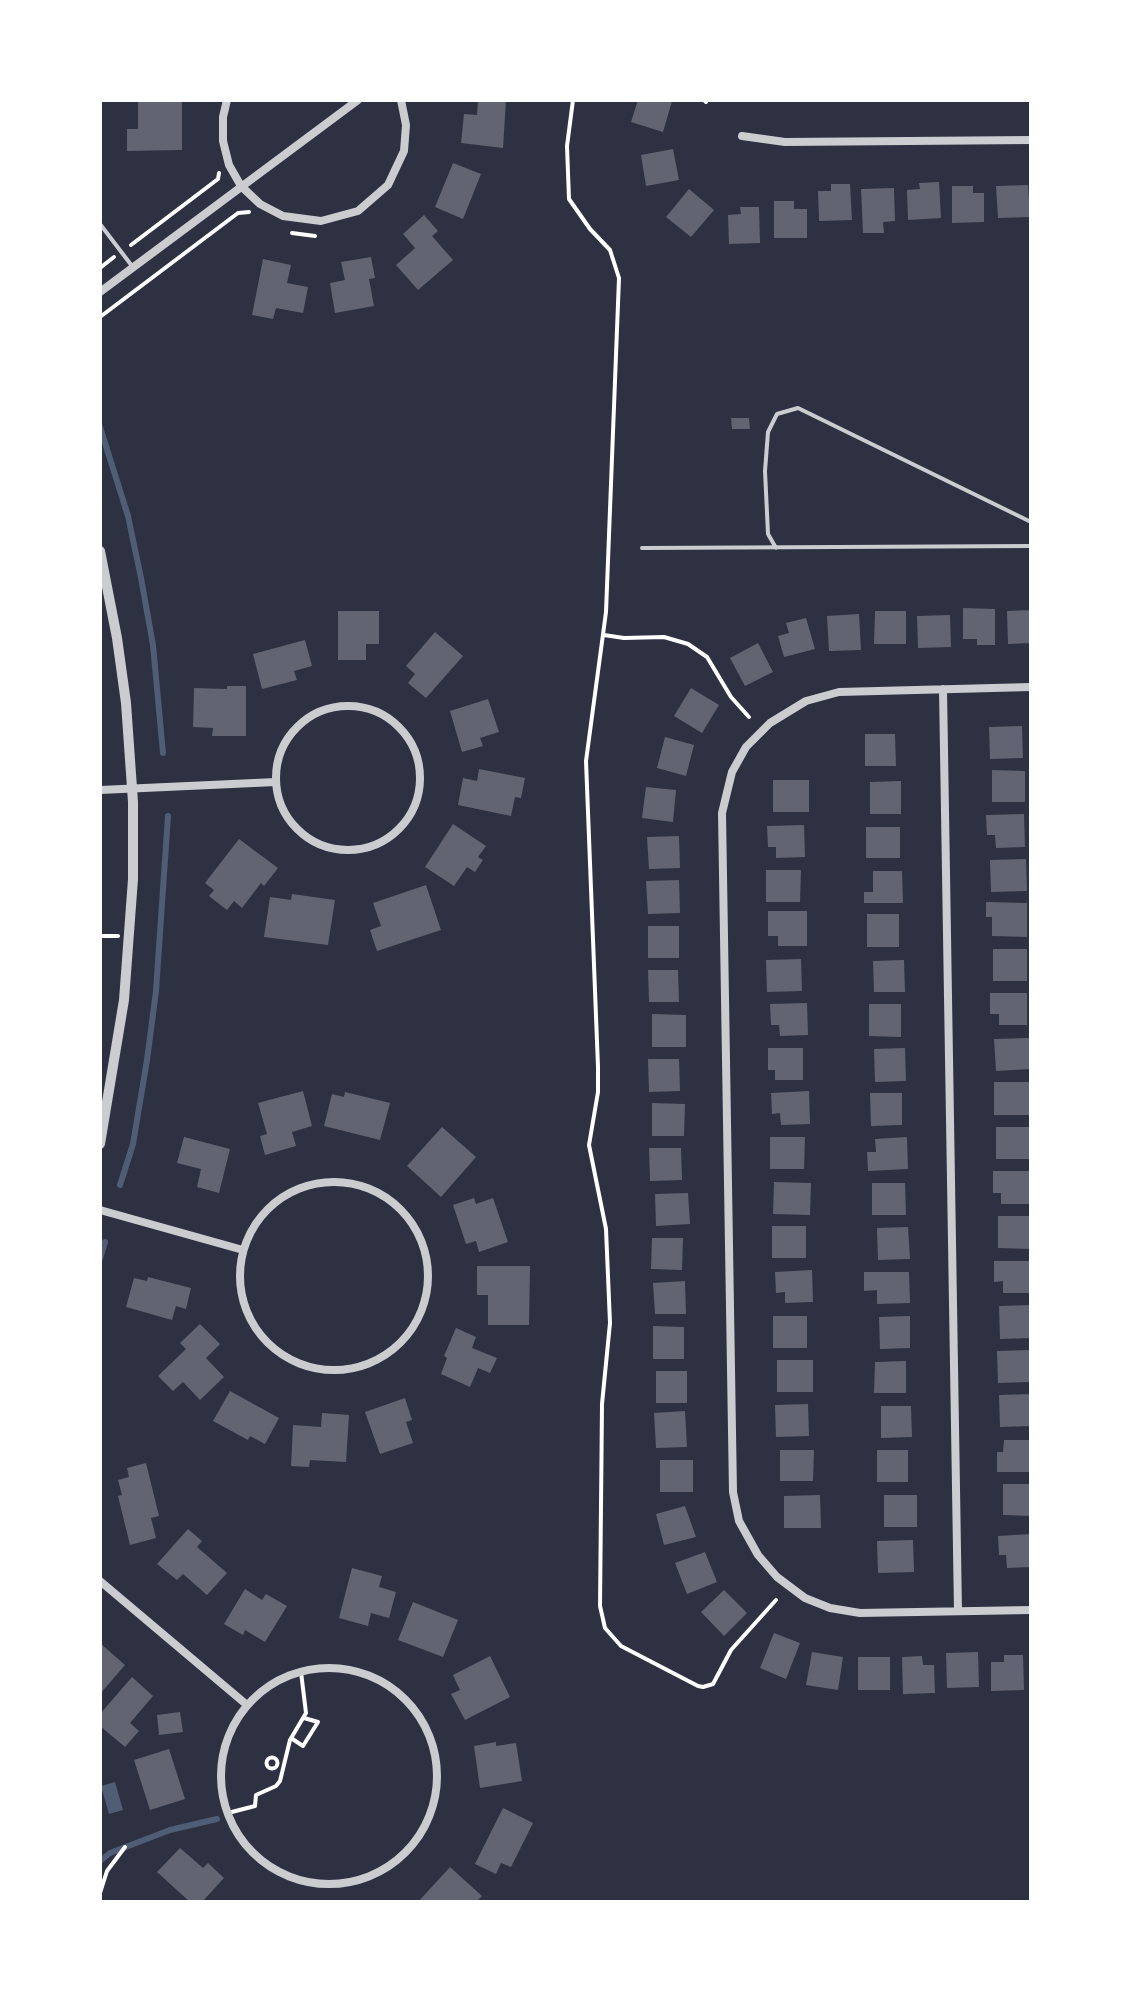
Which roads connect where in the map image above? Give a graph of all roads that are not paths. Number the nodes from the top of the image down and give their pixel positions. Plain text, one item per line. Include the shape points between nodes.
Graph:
1 (227, 100) edge
2 (358, 100) edge
3 (401, 100) edge
4 (742, 136) dead end
5 (1031, 140) edge
6 (241, 186) junction
7 (100, 224) edge
8 (133, 267) junction
9 (100, 292) edge
10 (1031, 522) edge
11 (1031, 546) edge
12 (642, 548) dead end
13 (776, 548) junction
14 (100, 551) edge
15 (1031, 687) edge
16 (943, 689) junction
17 (276, 782) junction
18 (132, 789) junction
19 (100, 790) edge
20 (100, 1144) edge
21 (100, 1210) edge
22 (243, 1250) junction
23 (100, 1581) edge
24 (1031, 1610) edge
25 (958, 1611) junction
26 (247, 1705) junction

1 - 6 street via 223,141
2 - 6 street
3 - 6 street via 406,138 400,163 388,185 358,211 321,221 295,219 271,211
4 - 5 street via 785,142
6 - 8 street
7 - 8 lane
8 - 9 street
10 - 13 lane via 798,408 777,414 768,432 768,534
11 - 13 lane
12 - 13 lane
14 - 18 street via 123,680
15 - 16 street
16 - 25 street
16 - 25 street via 839,692 795,706 759,732 739,758 726,790 722,829 733,1492 739,1521 767,1567 817,1604 850,1613
17 - 17 street via 284,812 305,836 333,849 354,849 375,845 401,827 420,779 413,747 400,729 373,711 341,707 310,717 293,731 282,750
17 - 18 street
18 - 19 street
18 - 20 street via 128,961
21 - 22 street
22 - 22 street via 241,1294 252,1325 274,1349 314,1368 347,1369 388,1353 411,1330 425,1299 428,1264 417,1231 395,1204 364,1187 317,1183 284,1195 258,1219
23 - 26 street
24 - 25 street
26 - 26 street via 277,1681 327,1668 353,1670 389,1685 409,1702 430,1735 437,1760 427,1823 404,1854 382,1871 329,1884 289,1876 265,1863 245,1844 228,1813 221,1781 223,1754

